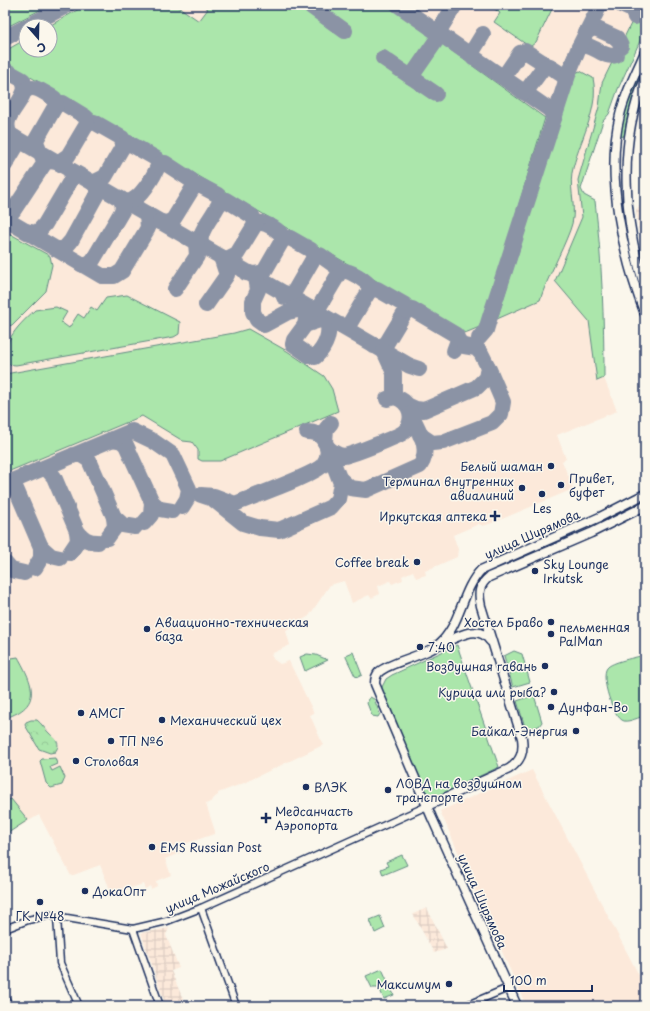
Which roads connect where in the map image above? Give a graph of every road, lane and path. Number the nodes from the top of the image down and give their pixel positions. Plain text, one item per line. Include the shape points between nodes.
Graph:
1 (645, 52) edge
2 (644, 82) edge
3 (630, 135) junction
4 (616, 136) junction
5 (627, 183) junction
6 (617, 187) junction
7 (645, 288) edge
8 (645, 314) edge
9 (645, 494) edge
10 (645, 506) edge
11 (494, 649) junction
12 (428, 650) junction
13 (427, 806) junction
14 (201, 908) junction
15 (57, 916) junction
16 (5, 929) edge
17 (133, 929) junction
18 (508, 988) junction
19 (5, 997) edge
20 (9, 1006) edge
21 (79, 1006) edge
22 (160, 1006) edge
23 (236, 1006) edge
24 (465, 1006) edge
25 (517, 1006) edge

1 - 4 main road via 620,114
2 - 3 main road via 634,109
3 - 4 main road via 628,141 622,143 617,141
3 - 5 main road
4 - 6 main road
5 - 6 main road via 624,172 618,172
5 - 7 main road via 630,228
6 - 8 main road via 623,240
9 - 12 main road, улица Ширямова via 481,570 469,587 446,636
10 - 11 main road, улица Ширямова via 484,581 479,597
11 - 12 main road via 482,633 469,632
11 - 13 main road, улица Ширямова via 522,738 522,753 509,769
12 - 13 main road, улица Ширямова via 382,670 375,680
13 - 14 street, улица Можайского
13 - 18 main road, улица Ширямова
14 - 17 street, улица Можайского via 167,921
14 - 23 street
15 - 16 street, улица Можайского via 49,915 28,920
15 - 17 street, улица Можайского
15 - 21 street via 60,963
17 - 22 street
18 - 24 street
18 - 25 main road, улица Ширямова
19 - 20 street

